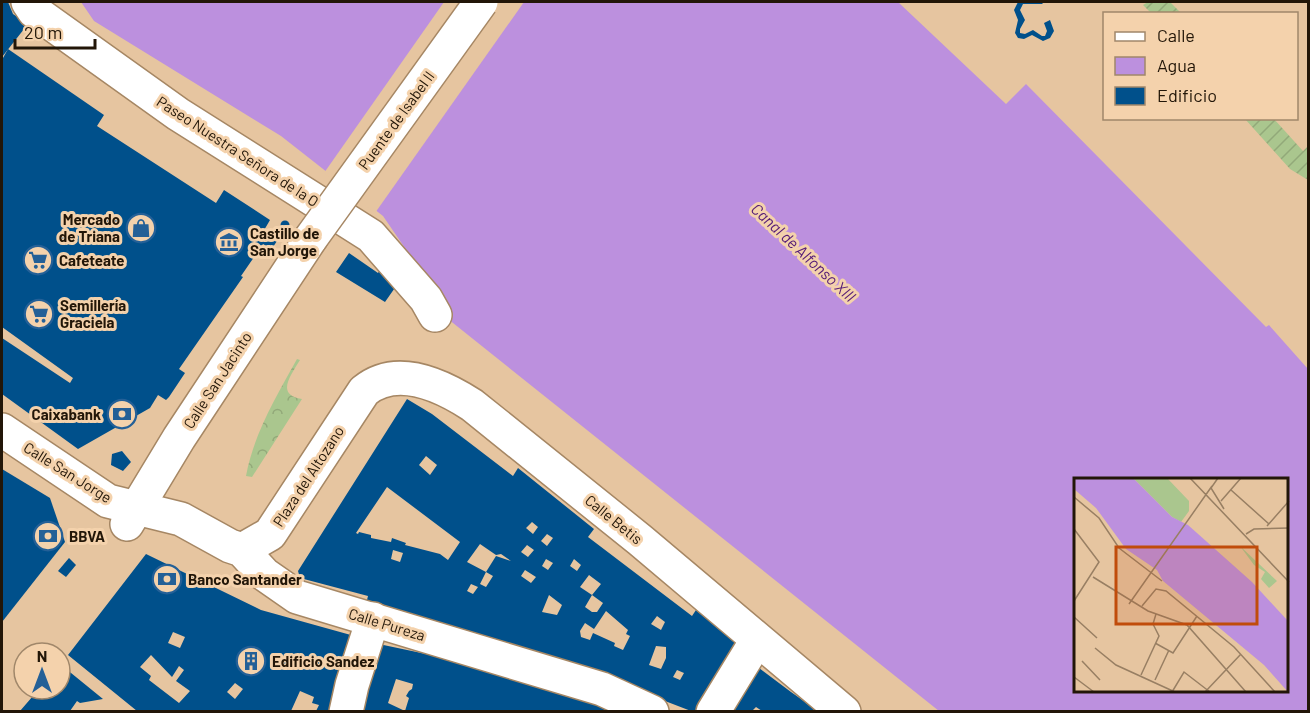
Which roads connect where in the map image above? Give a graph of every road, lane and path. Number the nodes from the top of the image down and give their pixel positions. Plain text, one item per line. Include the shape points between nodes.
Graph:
1 (28, 2) edge
2 (481, 2) edge
3 (311, 238) joint
4 (435, 315) dead end
5 (364, 390) joint
6 (2, 430) edge
7 (133, 516) junction
8 (242, 550) junction
9 (373, 619) junction
10 (757, 640) junction
11 (346, 711) edge
12 (652, 711) edge
13 (713, 711) edge
14 (844, 711) edge

1 - 4 street, Paseo Nuestra Señora de la O via 34,11 178,114 371,236 426,299
2 - 3 street, Puente de Isabel II, bridge
3 - 7 street, Calle San Jacinto via 179,438
5 - 8 street, Plaza del Altozano via 270,534
5 - 10 street, Calle Betis via 379,381 400,377 428,383 463,399 640,540
6 - 7 street, Calle San Jorge
7 - 8 street, Calle Pureza via 181,519
8 - 9 street, Calle Pureza via 264,574 297,597
9 - 11 street
9 - 12 street, Calle Pureza via 602,689
10 - 13 street
10 - 14 street, Calle Betis

